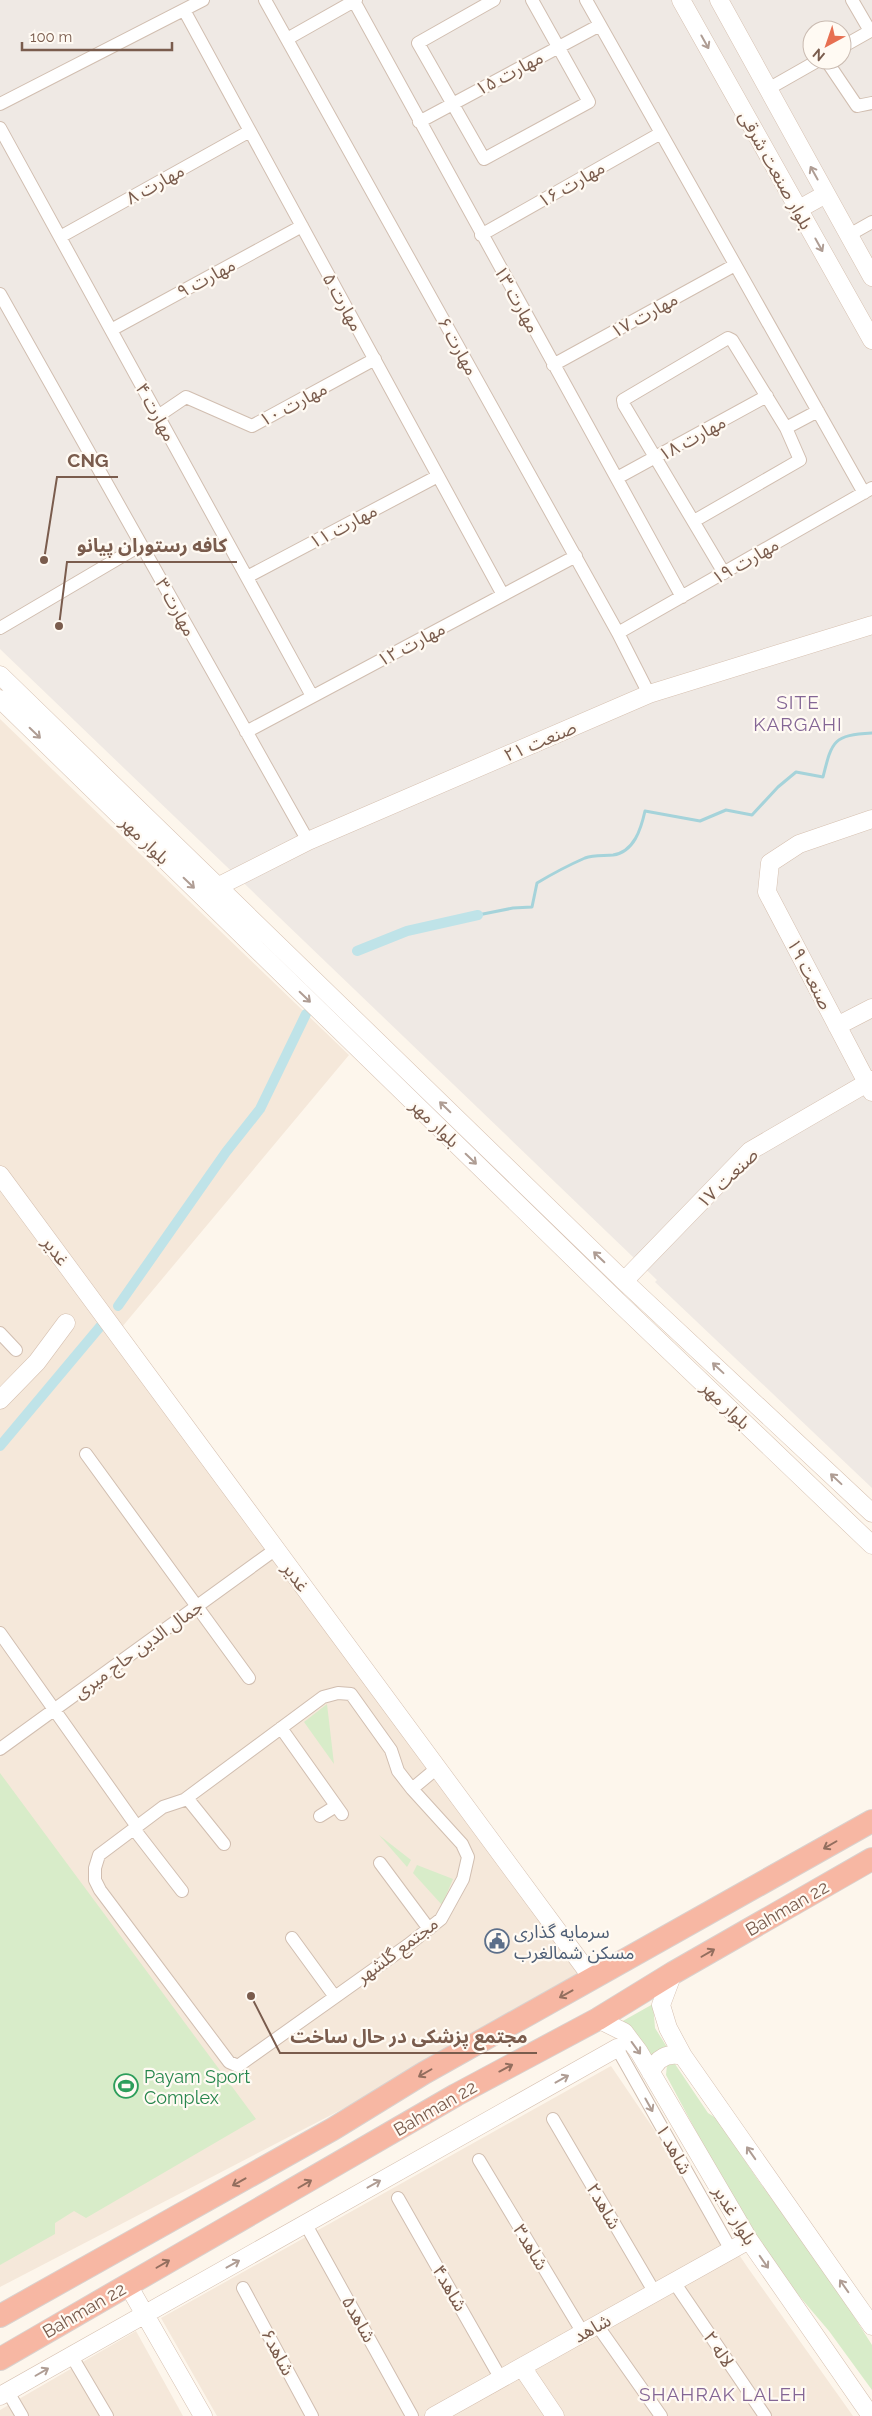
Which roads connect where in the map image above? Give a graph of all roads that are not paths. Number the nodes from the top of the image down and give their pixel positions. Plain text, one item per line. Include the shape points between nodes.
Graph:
1 (203, 0) edge
2 (265, 0) edge
3 (494, 0) edge
4 (532, 0) edge
5 (586, 0) edge
6 (681, 0) edge
7 (719, 0) edge
8 (852, 0) edge
9 (355, 1) edge
10 (184, 10) junction
11 (600, 25) junction
12 (871, 30) edge
13 (287, 39) junction
14 (852, 41) edge
15 (559, 47) junction
16 (802, 70) edge
17 (833, 70) edge
18 (768, 89) junction
19 (872, 103) edge
20 (0, 104) edge
21 (452, 104) junction
22 (419, 122) junction
23 (0, 128) edge
24 (250, 131) junction
25 (661, 133) junction
26 (826, 194) junction
27 (799, 209) junction
28 (872, 222) edge
29 (302, 226) junction
30 (481, 235) junction
31 (849, 235) junction
32 (60, 237) junction
33 (736, 265) junction
34 (872, 277) edge
35 (0, 294) edge
36 (111, 330) junction
37 (872, 340) edge
38 (375, 359) junction
39 (553, 365) junction
40 (767, 396) junction
41 (818, 411) junction
42 (158, 416) junction
43 (786, 428) junction
44 (656, 458) junction
45 (438, 476) junction
46 (617, 478) junction
47 (868, 490) edge
48 (694, 521) junction
49 (141, 545) junction
50 (576, 556) junction
51 (724, 574) junction
52 (247, 577) junction
53 (503, 595) junction
54 (682, 597) junction
55 (872, 626) edge
56 (0, 628) edge
57 (618, 633) junction
58 (0, 675) edge
59 (649, 694) junction
60 (312, 696) junction
61 (0, 699) edge
62 (246, 732) junction
63 (872, 819) edge
64 (308, 841) junction
65 (219, 886) junction
66 (872, 1008) edge
67 (349, 1014) junction
68 (335, 1026) junction
69 (837, 1026) junction
70 (870, 1085) edge
71 (0, 1175) edge
72 (624, 1281) junction
73 (66, 1323) dead end
74 (0, 1333) edge
75 (16, 1350) dead end
76 (0, 1400) edge
77 (86, 1454) dead end
78 (872, 1513) edge
79 (872, 1545) edge
80 (276, 1549) junction
81 (197, 1606) junction
82 (0, 1633) edge
83 (249, 1678) dead end
84 (55, 1710) junction
85 (281, 1728) junction
86 (0, 1750) edge
87 (437, 1768) junction
88 (412, 1789) junction
89 (187, 1798) junction
90 (320, 1816) dead end
91 (872, 1821) edge
92 (134, 1825) junction
93 (224, 1844) dead end
94 (872, 1859) edge
95 (380, 1863) dead end
96 (182, 1891) dead end
97 (429, 1930) junction
98 (292, 1938) dead end
99 (673, 1973) junction
100 (593, 1979) junction
101 (335, 1997) junction
102 (598, 2019) junction
103 (617, 2048) joint
104 (683, 2056) junction
105 (651, 2073) junction
106 (553, 2119) dead end
107 (333, 2129) junction
108 (356, 2154) junction
109 (479, 2160) dead end
110 (398, 2198) dead end
111 (305, 2223) junction
112 (749, 2240) junction
113 (731, 2250) junction
114 (674, 2282) junction
115 (128, 2285) junction
116 (244, 2288) dead end
117 (655, 2293) junction
118 (144, 2313) junction
119 (1, 2315) edge
120 (872, 2326) edge
121 (590, 2329) junction
122 (71, 2355) junction
123 (0, 2359) edge
124 (522, 2367) junction
125 (501, 2379) junction
126 (4, 2394) edge
127 (869, 2411) edge
128 (442, 2414) edge
129 (22, 2416) edge
130 (107, 2416) edge
131 (203, 2416) edge
132 (312, 2416) edge
133 (412, 2416) edge
134 (555, 2416) edge
135 (661, 2416) edge
136 (765, 2416) edge

1 - 10 street
2 - 13 street, مهارت ۶
3 - 21 street via 418,43
4 - 15 street
5 - 11 street
6 -> 27 main road, بلوار صنعت شرقی
7 - 18 main road, بلوار صنعت شرقی
8 - 12 street
9 - 13 street
9 - 22 street, مهارت ۱۳
10 - 20 street
10 - 24 street, مهارت ۵
11 - 15 street, مهارت ۱۵
11 - 25 street
12 - 14 street
13 - 50 street, مهارت ۶
15 - 21 street, مهارت ۱۵
15 - 21 street via 589,102 488,158 481,156
16 - 18 street
17 - 19 street via 857,106
26 -> 18 main road, بلوار صنعت شرقی
21 - 22 street, مهارت ۱۵
22 - 30 street, مهارت ۱۳
23 - 32 street, مهارت ۴
24 - 29 street, مهارت ۵
24 - 32 street, مهارت ۸
25 - 30 street, مهارت ۱۶
25 - 33 street
26 - 27 main road
26 - 31 main road, بلوار صنعت شرقی
27 -> 37 main road, بلوار صنعت شرقی
28 - 31 street
29 - 36 street, مهارت ۹
29 - 38 street, مهارت ۵
30 - 39 street, مهارت ۱۳
31 - 34 main road, بلوار صنعت شرقی
32 - 36 street, مهارت ۴
33 - 39 street, مهارت ۱۷
33 - 41 street
35 - 49 street, مهارت ۳
36 - 42 street, مهارت ۴
38 - 42 street, مهارت ۱۰ via 252,426 186,396
38 - 45 street, مهارت ۵
39 - 46 street, مهارت ۱۳
40 - 43 street
40 - 44 street, مهارت ۱۸
40 - 44 street via 732,340 725,340 623,400
41 - 43 street
41 - 47 street
42 - 52 street, مهارت ۴
43 - 48 street via 800,460
44 - 46 street, مهارت ۱۸
44 - 48 street
45 - 52 street, مهارت ۱۱
45 - 53 street, مهارت ۵
46 - 54 street, مهارت ۱۳
47 - 51 street, مهارت ۱۹
48 - 51 street
49 - 56 street
49 - 62 street, مهارت ۳
50 - 53 street, مهارت ۱۲
50 - 57 street, مهارت ۶
51 - 54 street, مهارت ۱۹
52 - 60 street, مهارت ۴
53 - 60 street, مهارت ۱۲
54 - 57 street, مهارت ۱۹
55 - 59 main road, صنعت ۲۱
57 - 59 street, مهارت ۶
58 - 65 main road, بلوار مهر
59 - 64 main road, صنعت ۲۱
60 - 62 street, مهارت ۱۲
61 -> 68 main road, بلوار مهر
62 - 64 street, مهارت ۳
63 - 69 main road, صنعت ۱۹ via 799,844 770,863 767,892
64 - 65 main road, صنعت ۲۱
65 - 67 main road, بلوار مهر
66 - 69 main road
67 - 68 main road
72 -> 67 main road, بلوار مهر
68 -> 79 main road, بلوار مهر
69 - 70 main road, صنعت ۱۹
70 - 72 main road, صنعت ۱۷ via 750,1151
71 - 80 main road, غدیر
78 -> 72 main road, بلوار مهر
73 - 76 main road via 36,1362
74 - 75 street
77 - 81 street
80 - 81 street, جمال الدین حاج میری
80 - 87 main road, غدیر
81 - 83 street
81 - 84 street, جمال الدین حاج میری
82 - 84 street
84 - 86 street, جمال الدین حاج میری
84 - 92 street
85 - 88 street via 323,1697 351,1694 391,1750 398,1771
85 - 89 street
85 - 90 street via 339,1810
87 - 88 street
87 - 100 main road, غدیر
88 - 97 street, مجتمع گلشهر via 462,1844 468,1857 462,1879 441,1919
89 - 92 street
89 - 93 street
91 -> 100 highway, Bahman 22
92 - 96 street
92 - 101 street, مجتمع گلشهر via 99,1855 95,1880 229,2062 238,2066
99 -> 94 highway, Bahman 22
95 - 97 street
97 - 101 street, مجتمع گلشهر
98 - 101 street
99 - 102 highway, Bahman 22
99 - 104 main road via 661,2005 668,2028
100 -> 107 highway, Bahman 22 via 424,2073
102 -> 105 main road, بلوار غدیر via 624,2032
108 -> 102 highway, Bahman 22 via 456,2095
111 -> 103 main road
103 -> 113 street, شاهد ۱
104 - 105 main road via 663,2057 653,2066
120 -> 104 main road
105 - 112 main road, بلوار غدیر
106 - 117 street, شاهد۲
107 - 108 highway via 328,2135 328,2150 334,2155
107 -> 119 highway, Bahman 22
115 -> 108 highway, Bahman 22
109 - 121 street, شاهد۳
110 - 125 street, شاهد۴
118 -> 111 main road
111 - 133 street, شاهد۵
112 - 113 main road, شاهد
112 -> 127 main road, بلوار غدیر
113 - 114 main road, شاهد
114 - 117 main road, شاهد
114 - 136 street, لاله ۲
115 - 118 main road
115 - 123 highway, Bahman 22
116 - 132 street, شاهد۶
117 - 121 main road, شاهد
118 - 122 main road
118 - 131 main road
121 - 124 main road, شاهد
121 - 135 street, شاهد۳
126 -> 122 main road
122 - 130 street
124 - 125 main road, شاهد
124 - 134 main road
125 - 128 main road, شاهد
126 - 129 street

